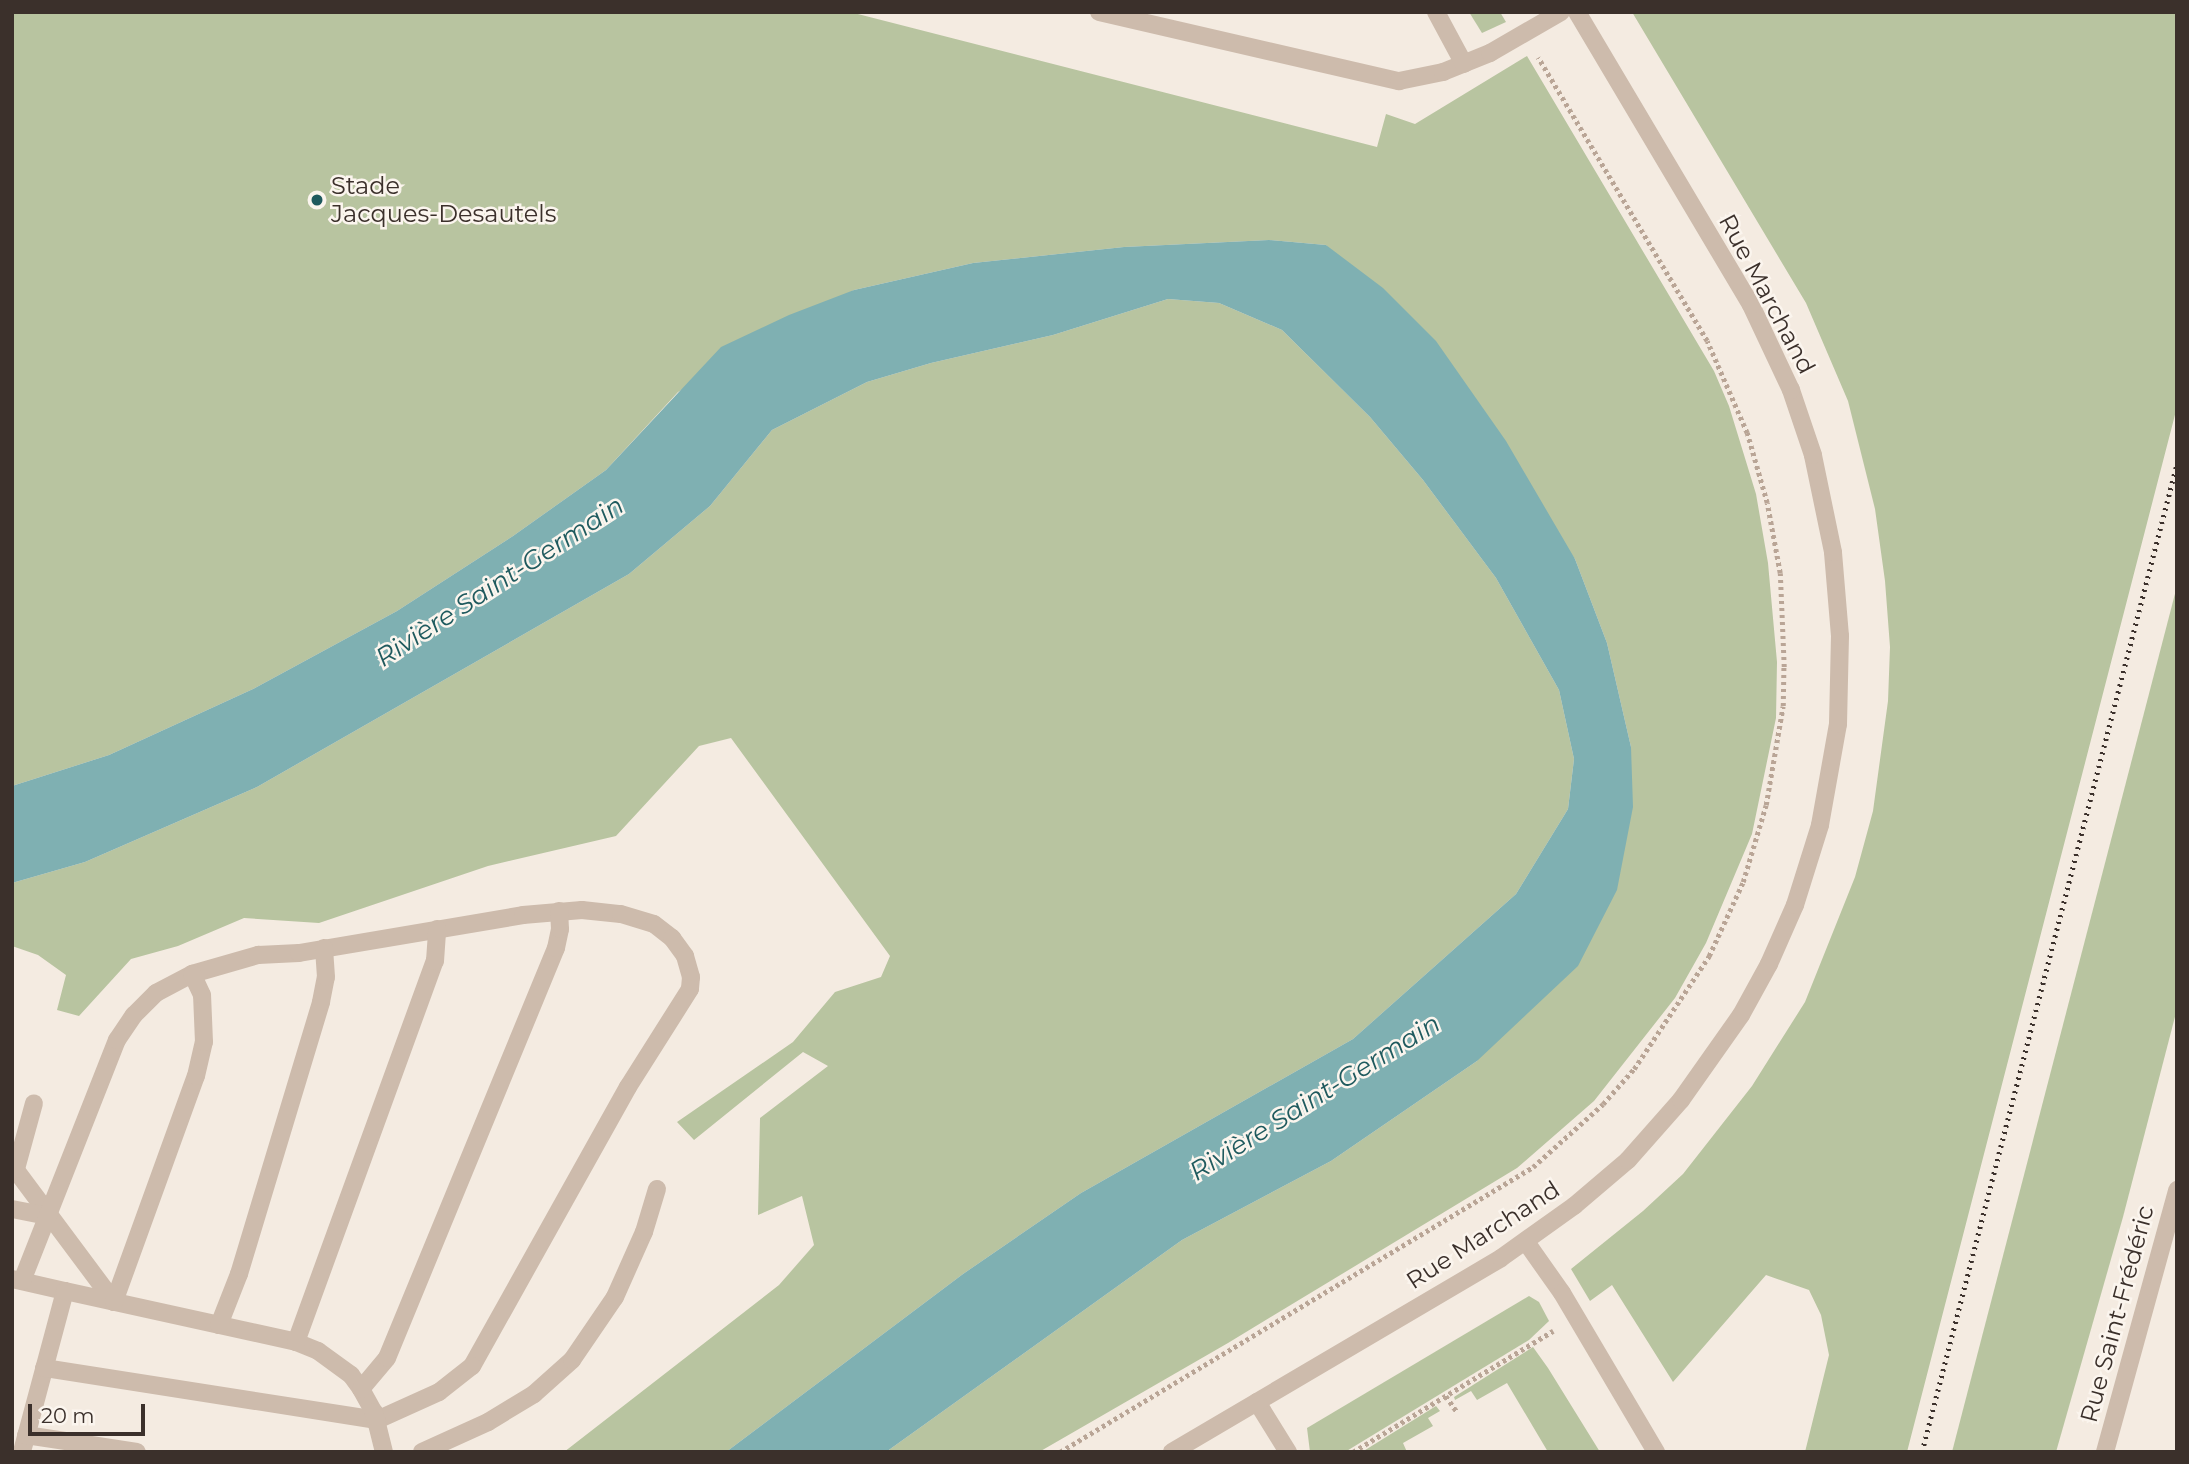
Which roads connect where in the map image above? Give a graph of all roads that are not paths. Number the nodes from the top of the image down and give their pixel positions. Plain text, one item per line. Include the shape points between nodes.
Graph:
1 (1436, 12) edge
2 (1561, 12) edge
3 (1577, 12) edge
4 (1111, 14) edge
5 (1464, 64) junction
6 (559, 911) junction
7 (437, 929) junction
8 (324, 948) junction
9 (192, 974) junction
10 (34, 1103) dead end
11 (14, 1167) edge
12 (657, 1189) dead end
13 (2177, 1190) edge
14 (12, 1209) edge
15 (48, 1216) junction
16 (2173, 1223) edge
17 (1526, 1242) junction
18 (17, 1280) edge
19 (65, 1291) junction
20 (114, 1302) junction
21 (219, 1325) junction
22 (296, 1342) junction
23 (44, 1368) junction
24 (361, 1388) junction
25 (1257, 1402) junction
26 (377, 1420) junction
27 (24, 1443) edge
28 (137, 1452) edge
29 (384, 1452) edge
30 (422, 1452) edge
31 (1171, 1452) edge
32 (1288, 1452) edge
33 (1656, 1452) edge
34 (2105, 1452) edge

1 - 5 street
2 - 5 street via 1507,45
3 - 17 street, Rue Marchand via 1751,305 1791,390 1816,467 1833,552 1840,623 1840,698 1830,776 1805,877 1769,964 1741,1015 1704,1070 1646,1141 1591,1193
4 - 5 street via 1385,79 1414,79
6 - 7 street
6 - 24 street via 556,948 387,1359
6 - 26 street via 621,914 654,924 685,956 690,989 628,1087 472,1366 439,1392
7 - 8 street
7 - 22 street via 435,961
8 - 9 street via 258,955
8 - 21 street via 326,977 321,1002 239,1275
9 - 15 street via 156,993 117,1040
9 - 20 street via 202,995 204,1042 196,1076
10 - 11 street
11 - 15 street
12 - 30 street via 615,1297 572,1360 534,1394 488,1422
13 - 16 street, Rue Saint-Frédéric
14 - 15 street
15 - 18 street
15 - 20 street
16 - 34 street, Rue Saint-Frédéric
17 - 25 street, Rue Marchand
17 - 33 street via 1562,1293
18 - 19 street
19 - 20 street
19 - 23 street
20 - 21 street
21 - 22 street
22 - 24 street via 334,1362
23 - 26 street
23 - 27 street
24 - 26 street
25 - 31 street, Rue Marchand
25 - 32 street
26 - 29 street
27 - 28 street

